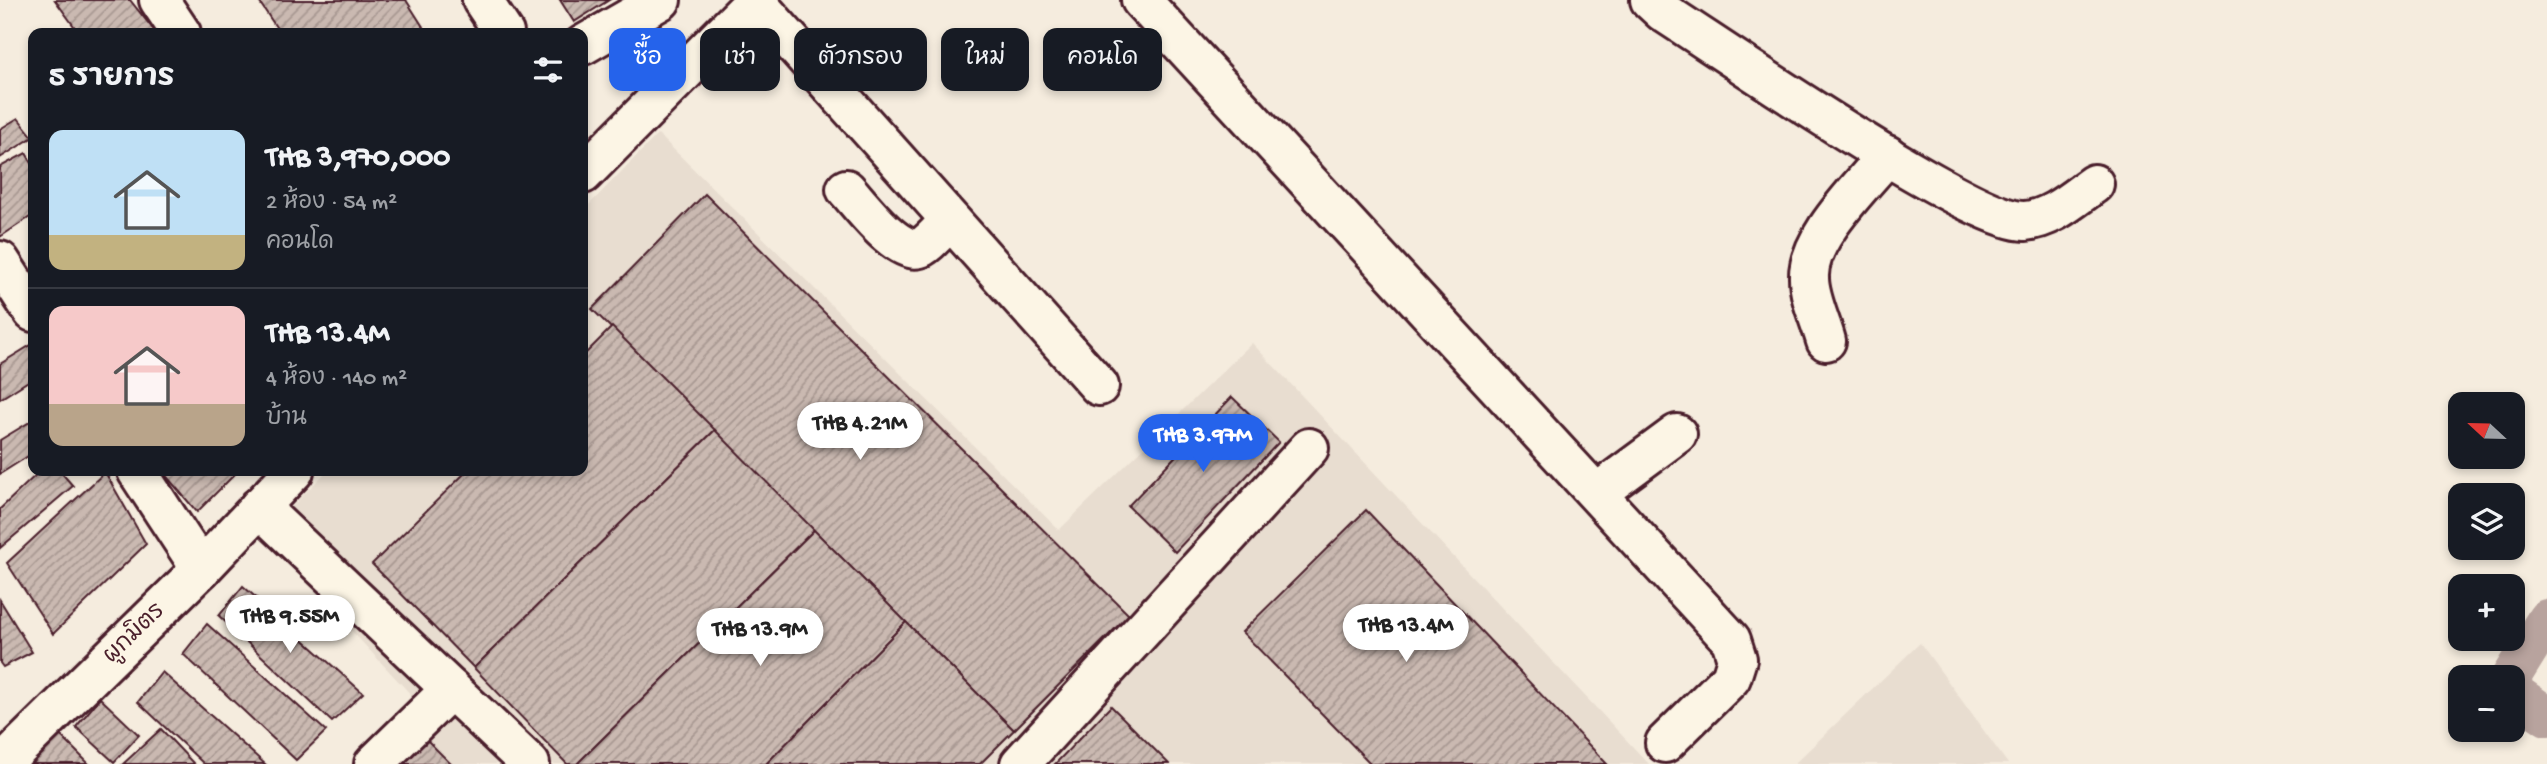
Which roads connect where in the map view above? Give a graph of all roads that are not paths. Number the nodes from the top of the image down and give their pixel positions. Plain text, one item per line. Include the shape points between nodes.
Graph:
1 (159, 0) edge
2 (482, 0) edge
3 (661, 0) edge
4 (755, 0) edge
5 (1141, 0) edge
6 (1650, 0) edge
7 (178, 28) edge
8 (500, 28) edge
9 (588, 41) edge
10 (1887, 155) junction
11 (588, 169) edge
12 (2094, 184) dead end
13 (846, 189) dead end
14 (950, 220) junction
15 (4, 274) edge
16 (28, 305) edge
17 (1826, 341) dead end
18 (1099, 386) dead end
19 (1677, 435) dead end
20 (1309, 448) dead end
21 (139, 476) edge
22 (277, 483) edge
23 (1597, 493) junction
24 (201, 569) junction
25 (451, 689) junction
26 (1665, 743) dead end
27 (2, 764) edge
28 (374, 764) edge
29 (530, 764) edge
30 (1020, 764) edge

1 - 7 street
2 - 8 street
3 - 9 street
4 - 11 street
4 - 14 street
5 - 23 street
6 - 10 street
10 - 12 street via 1991,213 2023,221 2049,215
10 - 17 street via 1820,238 1812,256 1808,279
13 - 14 street via 897,244 910,249 921,248
14 - 18 street
15 - 16 street
19 - 23 street
20 - 30 street
21 - 24 street
22 - 24 street, ผูกมิตร
22 - 25 street
23 - 26 street via 1731,640 1737,659 1731,678
24 - 27 street, ผูกมิตร
25 - 28 street
25 - 29 street

